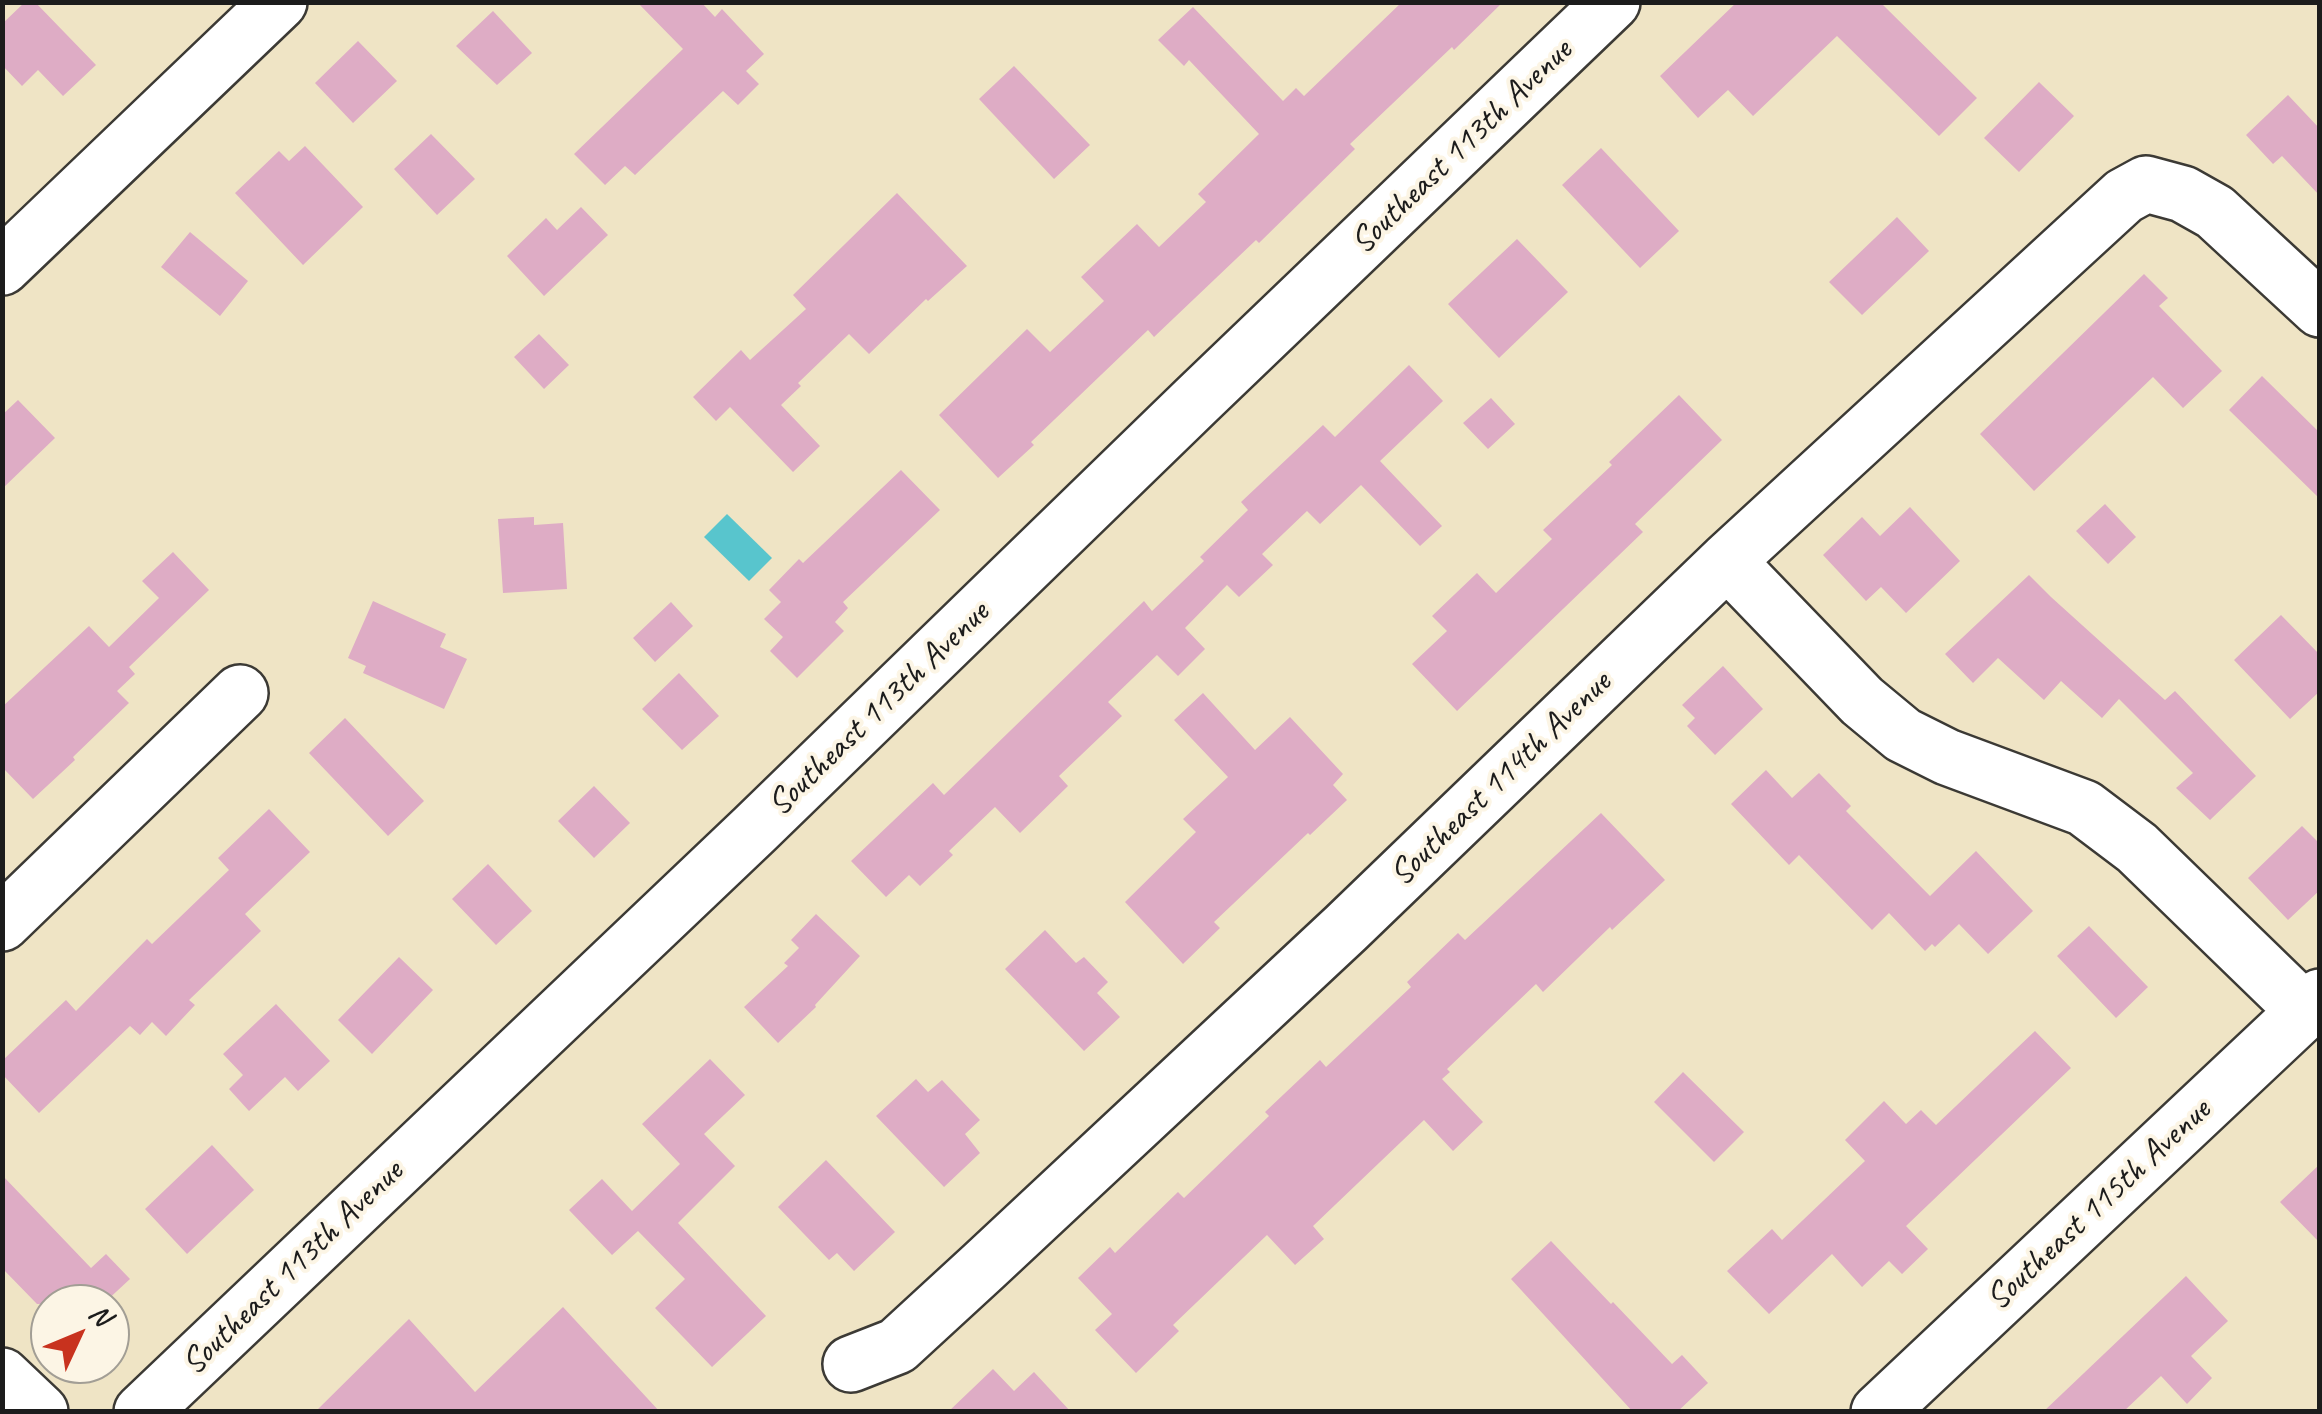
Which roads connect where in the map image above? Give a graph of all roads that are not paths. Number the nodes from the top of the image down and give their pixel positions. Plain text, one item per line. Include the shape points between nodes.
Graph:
1 (279, 2) edge
2 (1612, 2) edge
3 (2, 267) edge
4 (2320, 309) edge
5 (1728, 561) junction
6 (240, 693) dead end
7 (9, 904) edge
8 (2312, 1004) edge
9 (851, 1364) dead end
10 (2, 1376) edge
11 (40, 1412) edge
12 (142, 1412) edge
13 (1879, 1412) edge

1 - 3 street
2 - 12 street, Southeast 113th Avenue
4 - 5 street, Southeast 114th Avenue via 2215,212 2146,184 2100,216
5 - 8 street via 1903,736 2084,808
5 - 9 street, Southeast 114th Avenue via 897,1346
6 - 7 street
8 - 13 street, Southeast 115th Avenue
10 - 11 street

